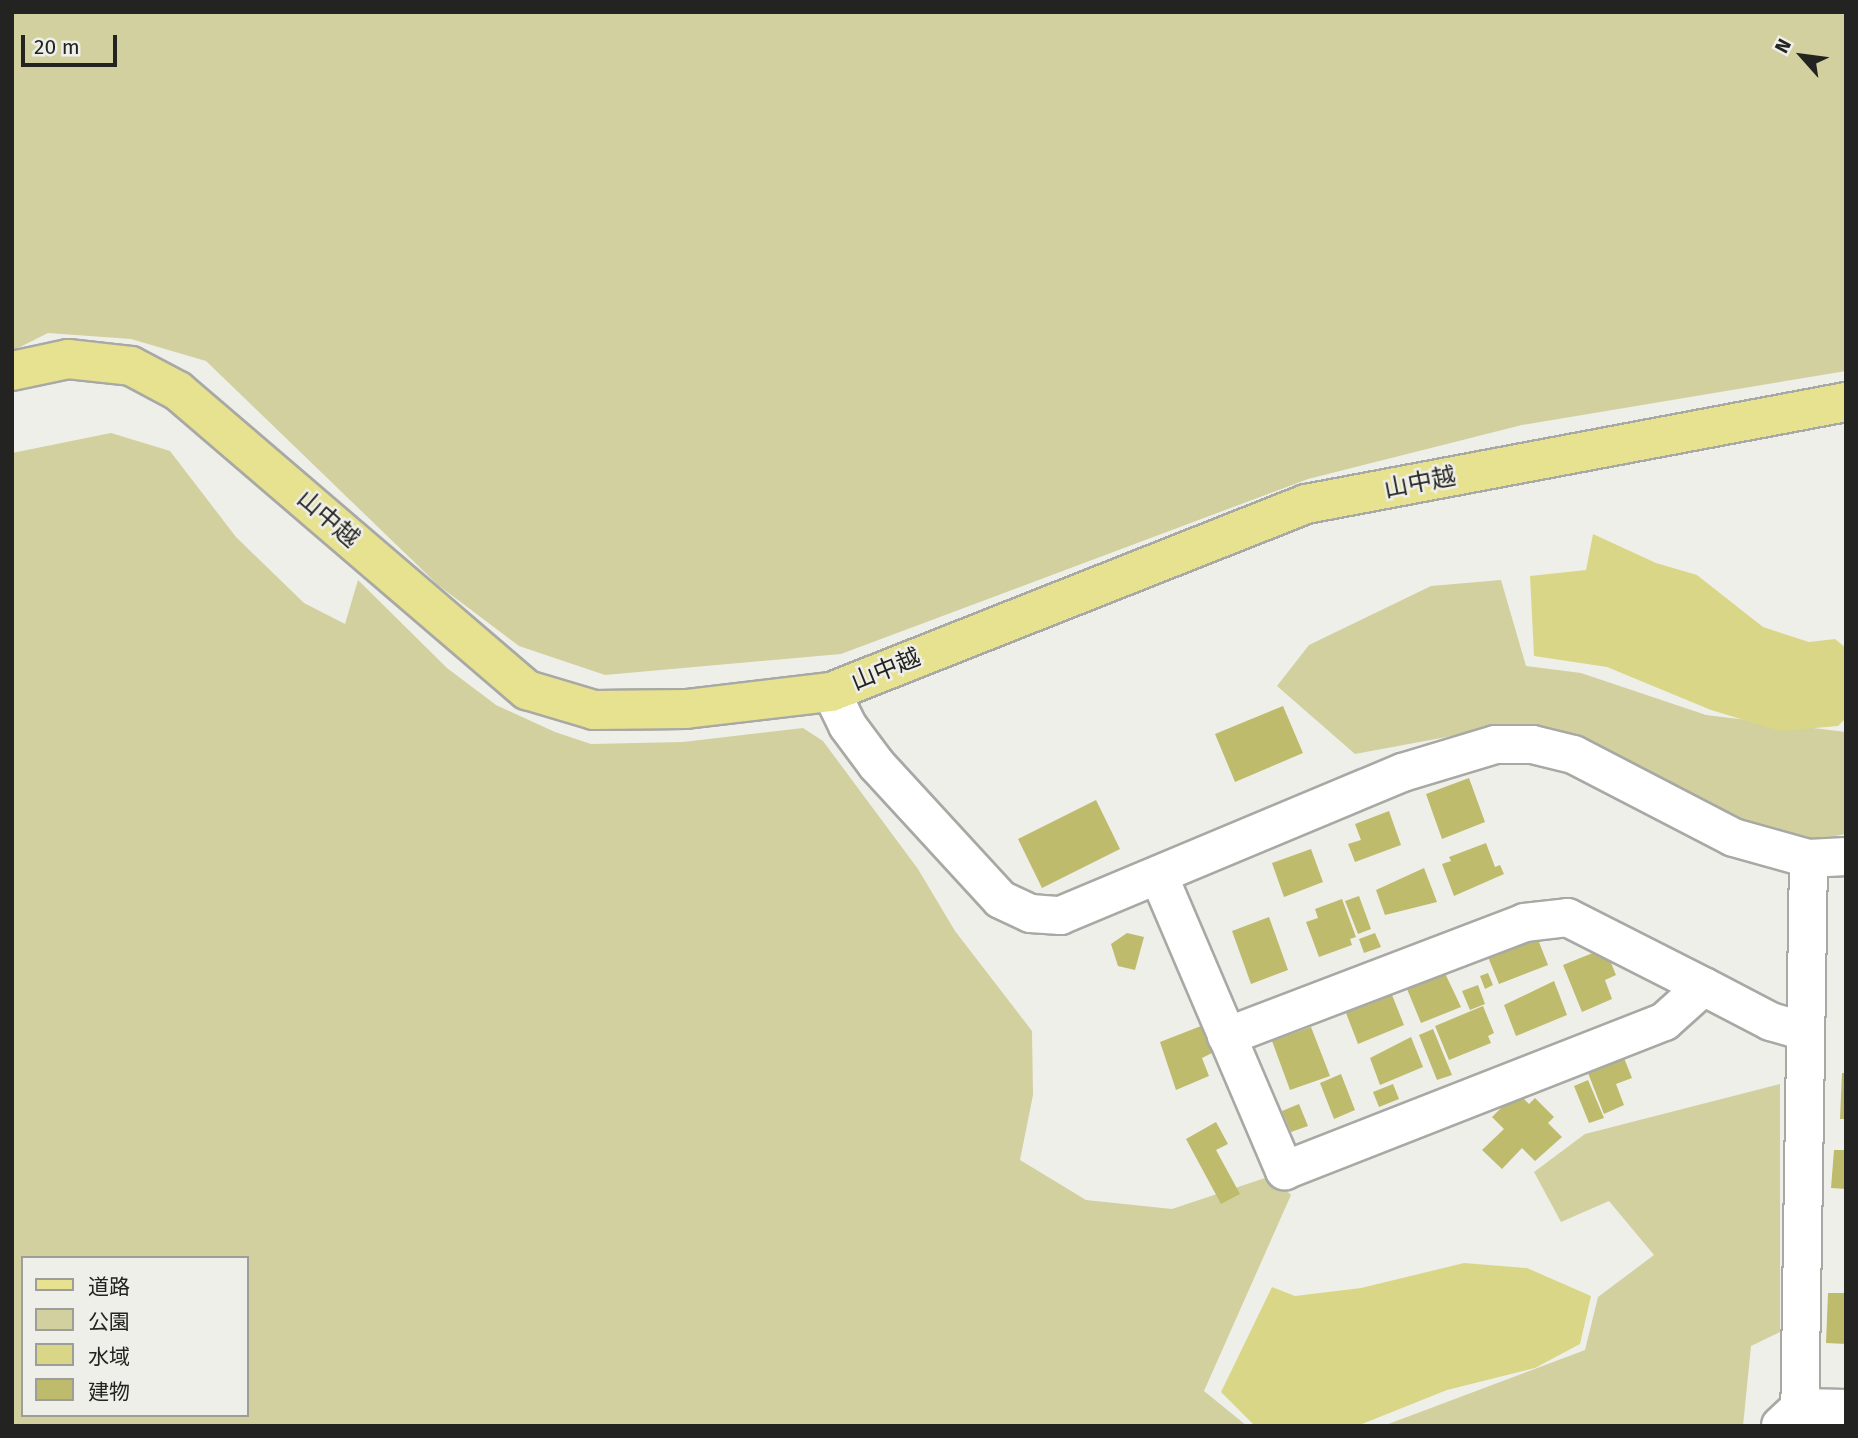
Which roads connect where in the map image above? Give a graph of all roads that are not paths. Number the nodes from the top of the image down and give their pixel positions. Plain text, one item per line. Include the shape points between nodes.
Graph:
1 (12, 370) edge
2 (1846, 402) edge
3 (831, 692) junction
4 (1846, 856) edge
5 (1808, 858) junction
6 (1158, 877) junction
7 (1703, 986) junction
8 (1805, 1031) junction
9 (1226, 1036) junction
10 (1846, 1408) edge
11 (1792, 1420) edge

1 - 3 main road, 山中越 via 68,359 131,366 178,391 527,690 594,710 687,709
2 - 3 main road, 山中越 via 1306,504
3 - 6 street via 847,725 876,764 1000,899 1030,914 1060,915
4 - 5 street
5 - 6 street via 1733,837 1573,754 1532,744 1495,744 1402,772
5 - 8 street
6 - 9 street
7 - 8 street via 1770,1021
7 - 9 street via 1567,917 1524,922
7 - 9 street via 1664,1021 1284,1170
8 - 11 street
10 - 11 street

